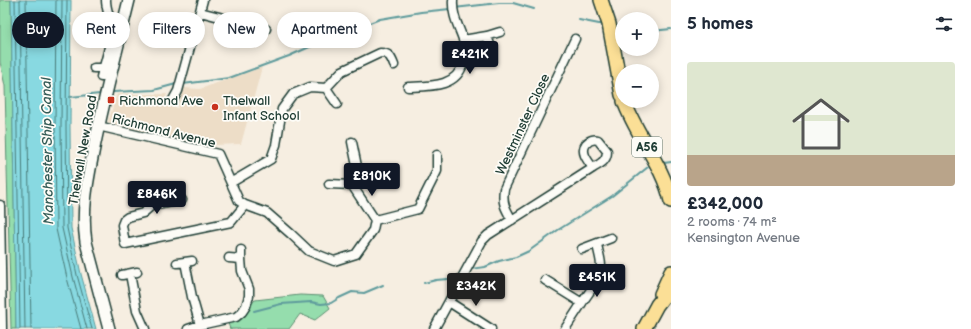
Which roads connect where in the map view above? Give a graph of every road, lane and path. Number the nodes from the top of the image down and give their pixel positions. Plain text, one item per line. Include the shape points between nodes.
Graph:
1 (106, 0) edge
2 (129, 0) edge
3 (203, 0) edge
4 (601, 0) edge
5 (453, 5) edge
6 (200, 12) edge
7 (500, 32) dead end
8 (487, 36) junction
9 (575, 39) dead end
10 (463, 40) junction
11 (190, 48) edge
12 (492, 50) dead end
13 (617, 64) edge
14 (394, 65) dead end
15 (94, 68) dead end
16 (103, 68) junction
17 (101, 77) dead end
18 (408, 87) dead end
19 (326, 88) junction
20 (173, 100) dead end
21 (337, 104) dead end
22 (627, 108) edge
23 (98, 126) junction
24 (352, 142) dead end
25 (437, 155) dead end
26 (593, 168) dead end
27 (232, 182) junction
28 (330, 184) dead end
29 (352, 185) junction
30 (144, 197) dead end
31 (671, 197) edge
32 (182, 200) dead end
33 (0, 205) edge
34 (245, 205) junction
35 (151, 206) junction
36 (375, 220) junction
37 (512, 220) junction
38 (611, 238) dead end
39 (597, 244) junction
40 (582, 249) dead end
41 (241, 250) dead end
42 (229, 258) dead end
43 (241, 259) junction
44 (185, 262) dead end
45 (671, 272) edge
46 (130, 274) dead end
47 (545, 280) dead end
48 (671, 287) edge
49 (449, 302) junction
50 (582, 303) junction
51 (657, 305) junction
52 (200, 325) junction
53 (2, 329) edge
54 (109, 329) edge
55 (145, 329) edge
56 (188, 329) edge
57 (434, 329) edge
58 (491, 329) edge
59 (565, 329) edge
60 (644, 329) edge

1 - 16 street via 111,35
2 - 23 main road, Thelwall New Road
3 - 6 street
4 - 13 main road via 610,24
5 - 10 street
7 - 8 street
8 - 10 street
8 - 12 street
9 - 37 street, Westminster Close via 504,189 505,208
10 - 18 street via 464,58 462,69 457,76 437,85
11 - 20 street via 179,89
14 - 19 street via 391,57 386,53 380,53 342,70
15 - 16 street
16 - 17 street
19 - 21 street
19 - 27 street via 310,87 293,94 282,109 271,159
22 - 31 main road, A56
23 - 27 street, Richmond Avenue via 218,154
23 - 54 main road, Thelwall New Road via 88,180 84,229
24 - 29 street via 358,171
25 - 36 street via 436,171 418,209
26 - 37 street
27 - 34 street, Richmond Avenue via 239,201
28 - 29 street
29 - 36 street
30 - 35 street
32 - 35 street
33 - 53 street
34 - 35 street via 231,222 125,244 122,225 124,220 143,213
34 - 36 street via 267,213 309,251 334,261 356,254 373,230
37 - 49 street via 482,241
38 - 39 street
39 - 40 street
39 - 50 street via 601,267
41 - 43 street
42 - 43 street
43 - 52 street via 242,272 249,289 246,306 236,317
44 - 52 street
45 - 51 main road
46 - 55 street via 137,311
47 - 50 street
48 - 51 main road
49 - 57 street
49 - 58 street
50 - 59 street
51 - 60 main road
52 - 56 street

